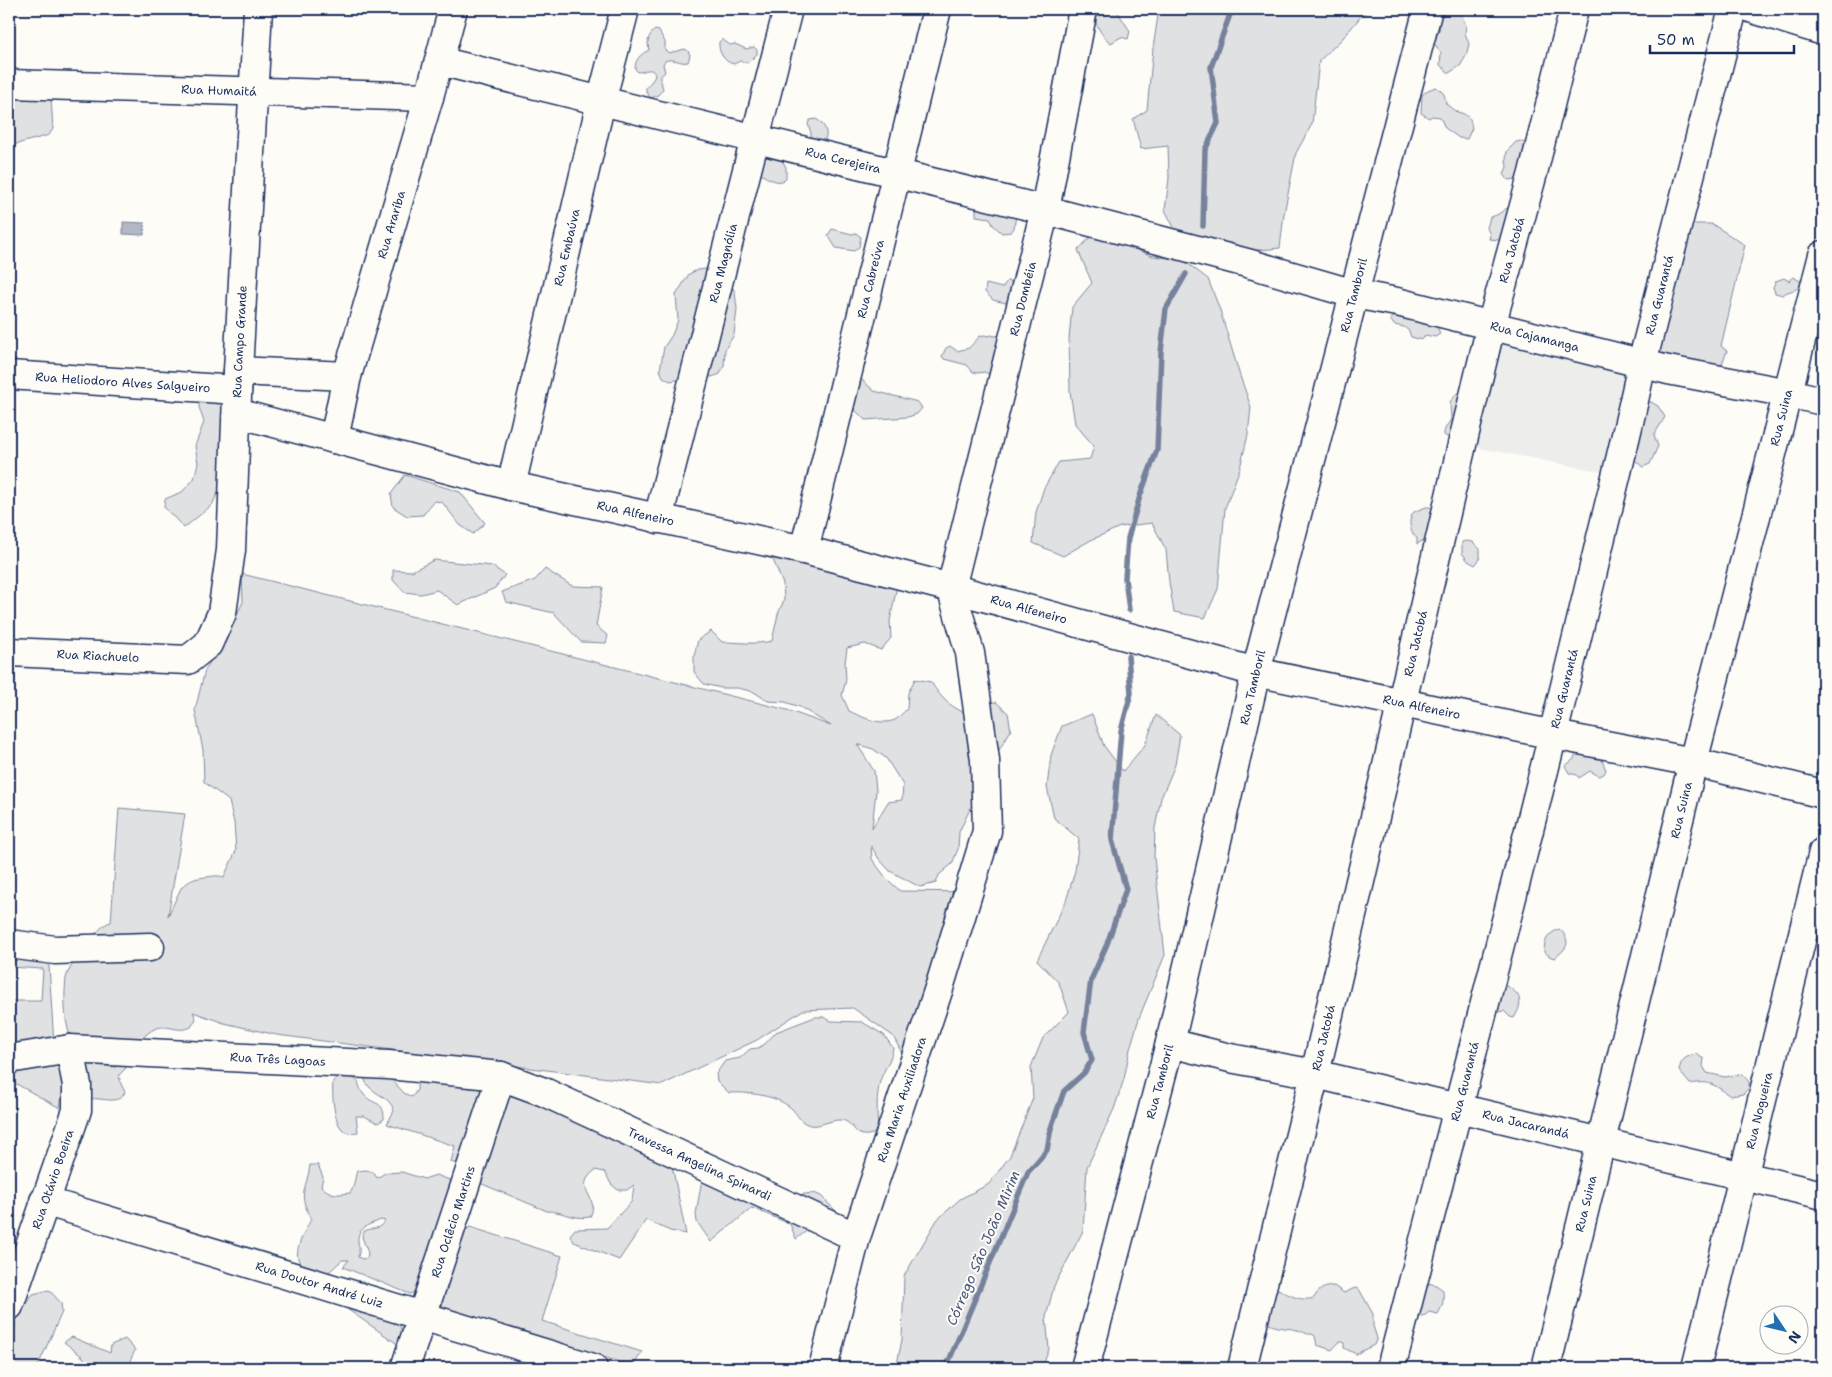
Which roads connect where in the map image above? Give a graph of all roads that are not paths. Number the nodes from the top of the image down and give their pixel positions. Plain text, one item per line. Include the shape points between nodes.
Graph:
1 (258, 9) edge
2 (453, 9) edge
3 (625, 9) edge
4 (788, 9) edge
5 (937, 9) edge
6 (1083, 9) edge
7 (1428, 9) edge
8 (1574, 9) edge
9 (1733, 9) edge
10 (1753, 9) edge
11 (1823, 31) edge
12 (439, 61) junction
13 (9, 84) edge
14 (254, 92) junction
15 (429, 97) junction
16 (601, 102) junction
17 (756, 139) junction
18 (896, 174) junction
19 (1045, 210) junction
20 (1823, 255) edge
21 (1247, 263) joint
22 (1354, 294) junction
23 (1491, 326) junction
24 (1642, 363) junction
25 (9, 375) edge
26 (347, 376) junction
27 (238, 391) junction
28 (1788, 393) junction
29 (1823, 401) edge
30 (334, 439) junction
31 (511, 486) junction
32 (658, 519) junction
33 (804, 550) junction
34 (950, 588) junction
35 (9, 652) edge
36 (188, 660) joint
37 (1256, 672) junction
38 (1402, 703) junction
39 (1554, 735) junction
40 (1693, 762) junction
41 (1823, 794) edge
42 (1823, 852) edge
43 (9, 944) edge
44 (150, 947) dead end
45 (1170, 1043) junction
46 (70, 1049) junction
47 (9, 1058) edge
48 (1315, 1074) junction
49 (501, 1076) junction
50 (544, 1092) joint
51 (1457, 1109) junction
52 (1600, 1142) junction
53 (1744, 1177) junction
54 (1823, 1195) edge
55 (44, 1202) junction
56 (856, 1237) junction
57 (9, 1306) edge
58 (422, 1316) junction
59 (405, 1368) edge
60 (593, 1368) edge
61 (823, 1368) edge
62 (1085, 1368) edge
63 (1242, 1368) edge
64 (1391, 1368) edge
65 (1546, 1368) edge
66 (1696, 1368) edge

1 - 14 street, Rua Campo Grande
2 - 12 street, Rua Araríba
3 - 16 street, Rua Embaúva
4 - 17 street, Rua Magnólia
5 - 18 street, Rua Cabreúva
6 - 19 street, Rua Dombéia
7 - 22 street, Rua Tamboril
8 - 23 street, Rua Jatobá
9 - 24 street, Rua Guarantá
10 - 11 street
12 - 15 street, Rua Araríba
12 - 16 street, Rua Cerejeira
13 - 14 street, Rua Humaitá
14 - 15 street, Rua Humaitá
14 - 27 street, Rua Campo Grande
15 - 26 street, Rua Araríba
16 - 17 street, Rua Cerejeira
16 - 31 street, Rua Embaúva
17 - 18 street, Rua Cerejeira
17 - 32 street, Rua Magnólia
18 - 19 street, Rua Cerejeira
18 - 33 street, Rua Cabreúva
19 - 21 street, Rua Cerejeira
19 - 34 street, Rua Dombéia
20 - 28 street, Rua Suina
21 - 22 street, Rua Cajamanga
22 - 23 street, Rua Cajamanga
22 - 37 street, Rua Tamboril
23 - 24 street, Rua Cajamanga
23 - 38 street, Rua Jatobá
24 - 28 street, Rua Cajamanga
24 - 39 street, Rua Guarantá
25 - 27 street, Rua Heliodoro Alves Salgueiro
26 - 27 street, Rua Heliodoro Alves Salgueiro
26 - 30 street, Rua Araríba
27 - 30 street, Rua Alfeneiro
27 - 36 street, Rua Campo Grande via 231,550 222,613 208,644
28 - 29 street, Rua Cajamanga
28 - 40 street, Rua Suina
30 - 31 street, Rua Alfeneiro
31 - 32 street, Rua Alfeneiro
32 - 33 street, Rua Alfeneiro
33 - 34 street, Rua Alfeneiro
34 - 37 street, Rua Alfeneiro
34 - 56 street, Rua Maria Auxiliadora via 970,653 985,760 986,831 940,985
35 - 36 street, Rua Riachuelo
37 - 38 street, Rua Alfeneiro
37 - 45 street, Rua Tamboril
38 - 39 street, Rua Alfeneiro
38 - 48 street, Rua Jatobá
39 - 40 street, Rua Alfeneiro
39 - 51 street, Rua Guarantá
40 - 41 street, Rua Alfeneiro
40 - 52 street, Rua Suina
42 - 53 street, Rua Nogueira
43 - 44 street via 55,950
45 - 48 street, Rua Jacarandá
45 - 62 street, Rua Tamboril
46 - 47 street, Rua Três Lagoas
46 - 49 street, Rua Três Lagoas via 388,1065
46 - 55 street, Rua Otávio Boeira via 77,1085 77,1110
48 - 51 street, Rua Jacarandá
48 - 63 street, Rua Jatobá
49 - 50 street, Rua Três Lagoas
49 - 58 street, Rua Oclêcio Martins
50 - 56 street, Travessa Angelina Spinardi
51 - 52 street, Rua Jacarandá
51 - 64 street, Rua Guarantá
52 - 53 street, Rua Jacarandá
52 - 65 street, Rua Suina
53 - 54 street, Rua Jacarandá
53 - 66 street, Rua Nogueira
55 - 57 street, Rua Otávio Boeira
55 - 58 street, Rua Doutor André Luiz
56 - 61 street, Rua Maria Auxiliadora
58 - 59 street, Rua Oclêcio Martins
58 - 60 street, Rua Doutor André Luiz

